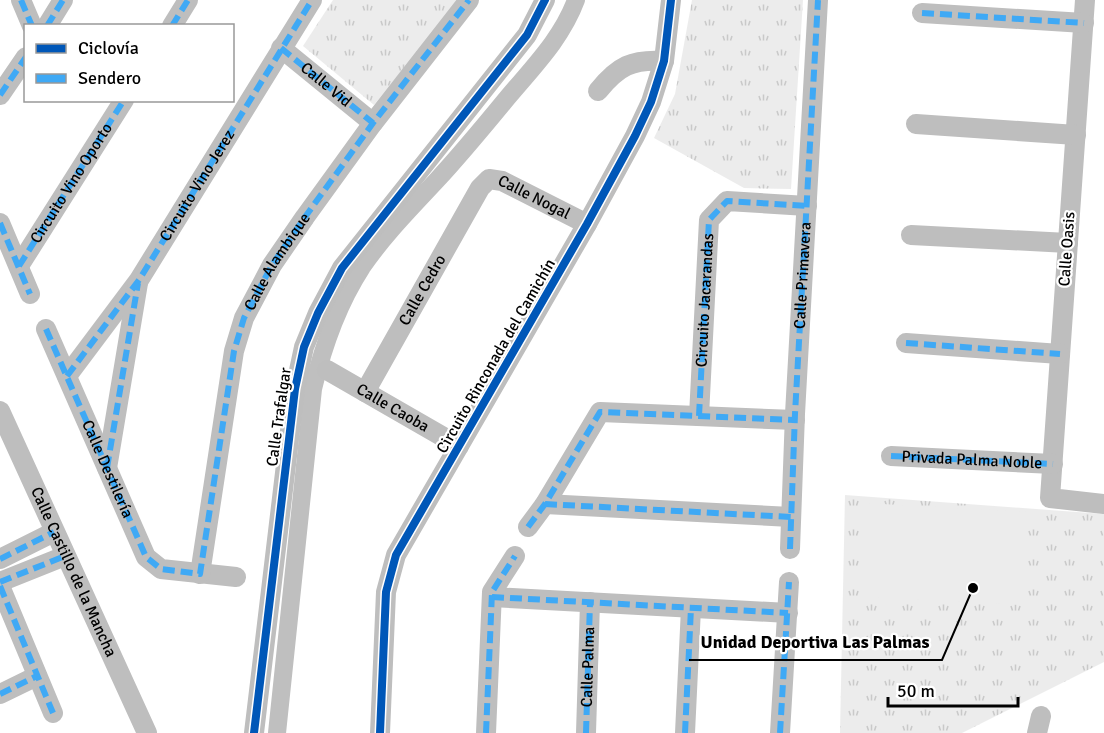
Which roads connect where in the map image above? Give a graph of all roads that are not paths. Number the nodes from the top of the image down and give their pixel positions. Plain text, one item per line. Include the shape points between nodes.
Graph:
1 (21, 0) edge
2 (63, 0) edge
3 (188, 0) edge
4 (312, 0) edge
5 (469, 0) edge
6 (545, 0) edge
7 (671, 0) edge
8 (818, 0) edge
9 (1085, 0) edge
10 (922, 13) dead end
11 (1084, 23) junction
12 (31, 24) edge
13 (47, 24) edge
14 (173, 24) edge
15 (281, 48) junction
16 (24, 60) edge
17 (664, 61) junction
18 (598, 91) dead end
19 (0, 95) edge
20 (123, 102) edge
21 (373, 123) junction
22 (916, 124) dead end
23 (1076, 135) junction
24 (480, 188) joint
25 (807, 206) junction
26 (0, 223) edge
27 (588, 224) junction
28 (910, 235) dead end
29 (1068, 243) junction
30 (19, 266) junction
31 (139, 280) junction
32 (30, 294) dead end
33 (46, 329) dead end
34 (906, 343) dead end
35 (1060, 354) junction
36 (327, 370) dead end
37 (67, 376) junction
38 (365, 392) junction
39 (0, 411) edge
40 (699, 416) junction
41 (795, 420) junction
42 (459, 446) junction
43 (891, 456) dead end
44 (1053, 464) junction
45 (107, 468) junction
46 (545, 504) junction
47 (1104, 504) edge
48 (791, 517) junction
49 (528, 527) dead end
50 (54, 532) junction
51 (790, 549) dead end
52 (515, 555) dead end
53 (65, 556) junction
54 (0, 559) edge
55 (200, 574) junction
56 (236, 577) dead end
57 (789, 582) dead end
58 (0, 584) edge
59 (492, 597) junction
60 (590, 602) junction
61 (691, 608) junction
62 (788, 613) junction
63 (37, 676) junction
64 (0, 694) edge
65 (53, 714) dead end
66 (147, 733) edge
67 (254, 733) edge
68 (380, 733) edge
69 (486, 733) edge
70 (586, 733) edge
71 (685, 733) edge
72 (780, 733) edge

1 - 12 street
2 - 13 street
3 - 14 street
4 - 15 street, Circuito Vino Jerez
5 - 21 street, Calle Alambique
6 - 67 street, Calle Trafalgar via 526,35 342,268 304,347 295,389
7 - 17 street, Circuito Rinconada del Camichín
8 - 25 street, Calle Primavera
9 - 11 street, Calle Oasis
10 - 11 street
11 - 23 street, Calle Oasis
15 - 21 street, Calle Vid
15 - 31 street, Circuito Vino Jerez
16 - 19 street
17 - 18 street via 629,63 611,74
17 - 27 street, Circuito Rinconada del Camichín via 651,102
20 - 30 street, Circuito Vino Oporto
21 - 55 street, Calle Alambique via 272,265 244,318 234,351
22 - 23 street
23 - 29 street, Calle Oasis
24 - 27 street, Calle Nogal via 489,179 502,181
24 - 38 street, Calle Cedro
25 - 40 street, Circuito Jacarandas via 728,201 709,220
25 - 41 street, Calle Primavera
26 - 30 street
27 - 42 street, Circuito Rinconada del Camichín
28 - 29 street
29 - 35 street, Calle Oasis
30 - 32 street
31 - 37 street, Circuito Vino Jerez
31 - 45 street, Circuito Vino Jerez
33 - 37 street, Calle Destilería
34 - 35 street
35 - 44 street, Calle Oasis
36 - 38 street, Calle Caoba
37 - 45 street, Calle Destilería
38 - 42 street, Calle Caoba
39 - 50 street, Calle Castillo de la Mancha
40 - 41 street
40 - 46 street via 600,412
41 - 48 street, Calle Primavera
42 - 68 street, Circuito Rinconada del Camichín via 396,555 386,592
43 - 44 street, Privada Palma Noble
44 - 47 street, Calle Oasis via 1050,498
45 - 55 street, Calle Destilería via 146,557 161,569
46 - 48 street
46 - 49 street
48 - 51 street, Calle Primavera
50 - 53 street, Calle Castillo de la Mancha
50 - 54 street
52 - 59 street
53 - 58 street
53 - 66 street, Calle Castillo de la Mancha
55 - 56 street, Calle Destilería
57 - 62 street
58 - 63 street
59 - 60 street
59 - 69 street
60 - 61 street
60 - 70 street, Calle Palma
61 - 62 street
61 - 71 street
62 - 72 street
63 - 64 street
63 - 65 street

